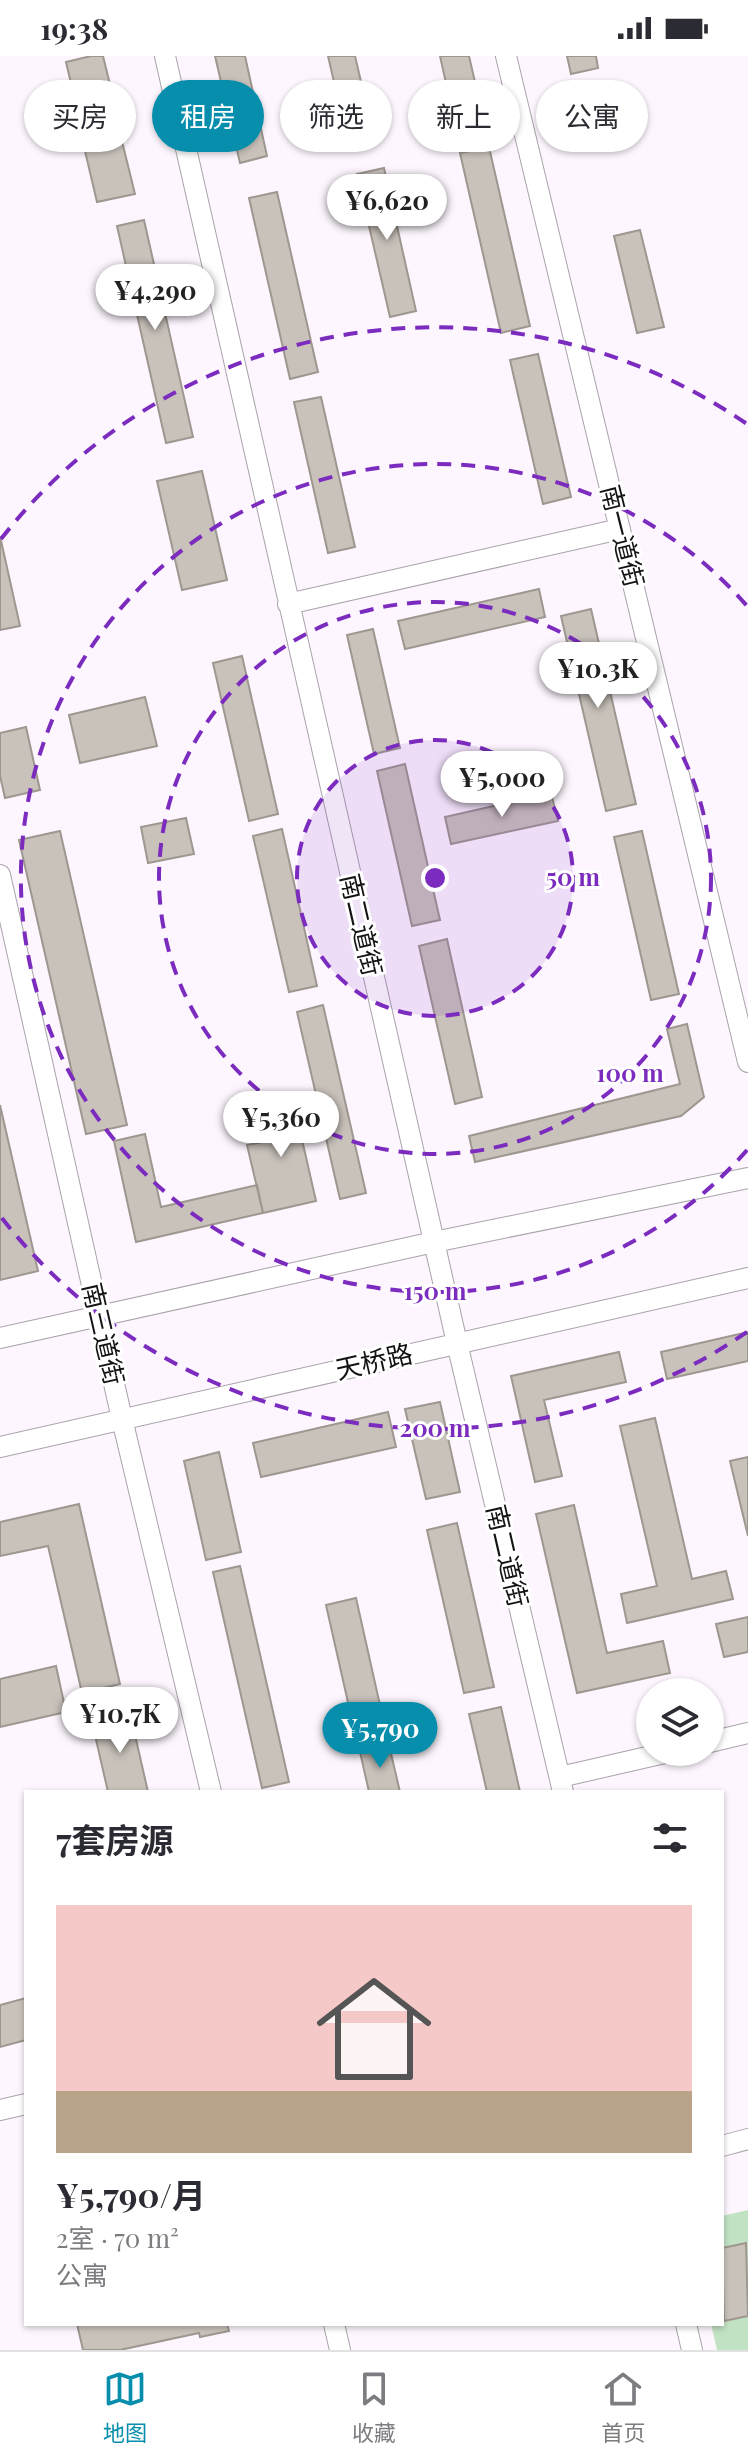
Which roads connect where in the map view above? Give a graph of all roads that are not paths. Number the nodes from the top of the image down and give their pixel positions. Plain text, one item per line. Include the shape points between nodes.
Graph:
1 (165, 56) edge
2 (506, 56) edge
3 (620, 529) junction
4 (288, 604) junction
5 (0, 875) edge
6 (748, 1062) edge
7 (748, 1178) edge
8 (434, 1242) junction
9 (748, 1278) edge
10 (99, 1316) junction
11 (0, 1338) edge
12 (457, 1343) junction
13 (122, 1419) junction
14 (0, 1447) edge
15 (748, 1733) edge
16 (724, 1739) edge
17 (636, 1762) edge
18 (562, 1785) edge
19 (211, 1790) edge
20 (24, 2104) edge
21 (0, 2110) edge
22 (748, 2139) edge
23 (724, 2145) edge
24 (334, 2326) edge
25 (686, 2326) edge
26 (340, 2350) edge
27 (692, 2350) edge

1 - 4 street, 南二道街
2 - 3 street, 南一道街
3 - 4 street
3 - 6 street, 南一道街
4 - 8 street, 南二道街
5 - 10 street, 南三道街
7 - 8 street
8 - 10 street
8 - 12 street, 南二道街
9 - 12 street, 天桥路
10 - 11 street
10 - 13 street, 南三道街
12 - 13 street, 天桥路
12 - 18 street, 南二道街
13 - 14 street, 天桥路
13 - 19 street, 南三道街
15 - 16 street
17 - 18 street
20 - 21 street
22 - 23 street
24 - 26 street
25 - 27 street

